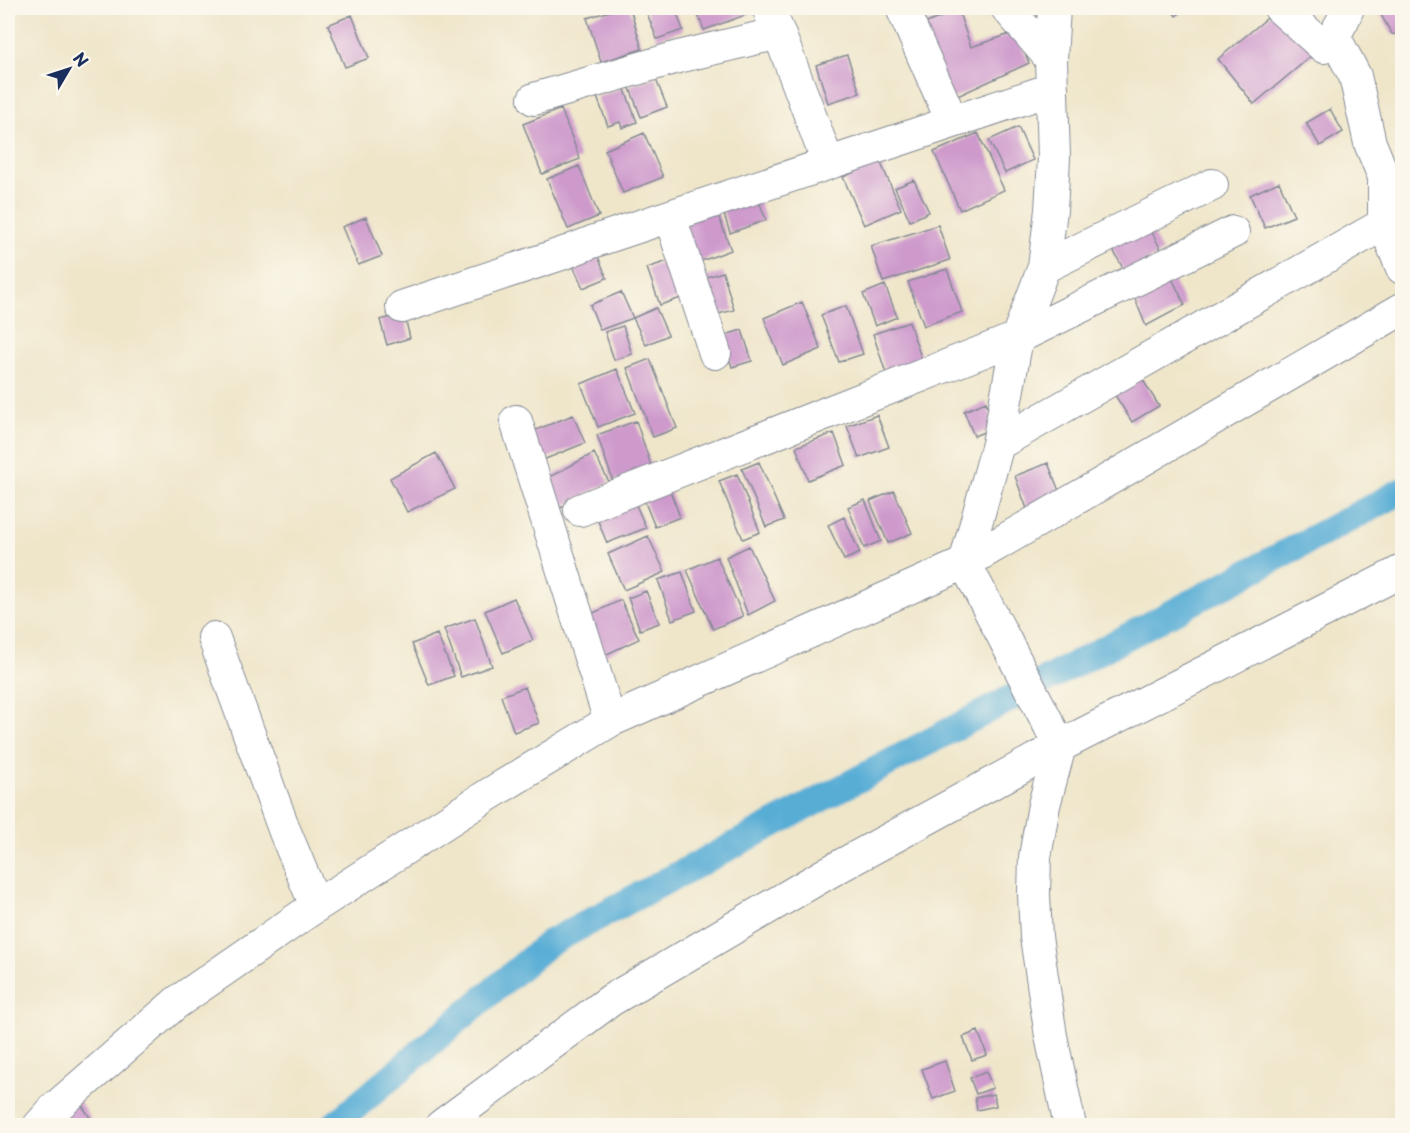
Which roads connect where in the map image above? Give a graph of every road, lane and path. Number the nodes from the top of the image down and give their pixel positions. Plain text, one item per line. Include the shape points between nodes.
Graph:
1 (902, 8) edge
2 (1007, 8) edge
3 (1054, 8) edge
4 (1281, 8) edge
5 (1348, 8) edge
6 (774, 20) edge
7 (1334, 36) junction
8 (1052, 74) junction
9 (534, 99) dead end
10 (952, 121) junction
11 (828, 163) junction
12 (1212, 185) dead end
13 (670, 216) junction
14 (1384, 224) junction
15 (1233, 232) dead end
16 (1044, 267) junction
17 (1402, 268) edge
18 (402, 307) dead end
19 (1402, 309) edge
20 (1017, 338) junction
21 (715, 353) dead end
22 (516, 421) dead end
23 (998, 444) junction
24 (580, 510) dead end
25 (965, 564) junction
26 (1402, 571) edge
27 (213, 638) dead end
28 (610, 721) junction
29 (1060, 746) junction
30 (316, 906) junction
31 (39, 1125) edge
32 (441, 1125) edge
33 (1070, 1125) edge

1 - 10 street
2 - 8 street
3 - 8 street
4 - 7 street via 1324,47
5 - 7 street
6 - 9 street via 678,57
6 - 11 street
7 - 14 street via 1355,76 1370,143 1384,177
8 - 10 street
8 - 16 street via 1053,168
10 - 11 street
11 - 13 street
12 - 16 street
13 - 18 street
13 - 21 street
14 - 17 street
14 - 23 street
15 - 20 street
16 - 20 street
19 - 25 street
20 - 23 street
20 - 24 street
22 - 28 street
23 - 25 street
25 - 28 street
25 - 29 street
26 - 29 street
27 - 30 street
28 - 30 street
29 - 32 street via 829,872 611,1000
29 - 33 street via 1042,815 1034,894 1036,937 1051,1036
30 - 31 street via 176,1003

